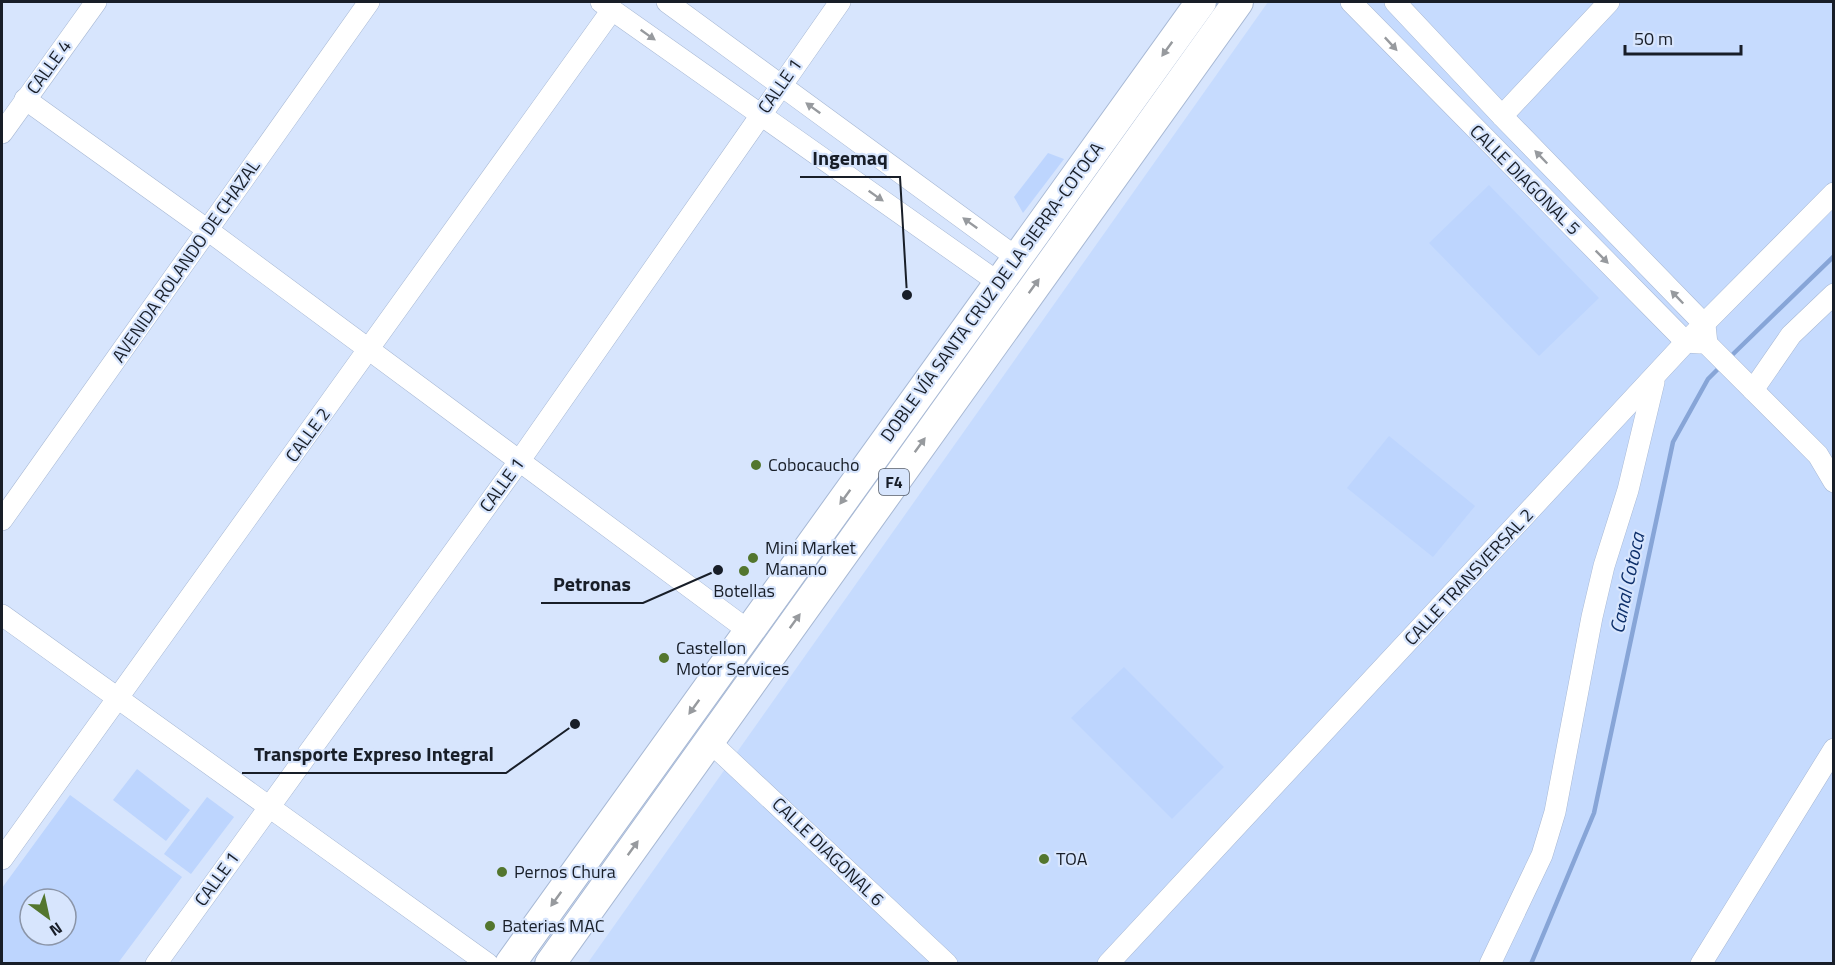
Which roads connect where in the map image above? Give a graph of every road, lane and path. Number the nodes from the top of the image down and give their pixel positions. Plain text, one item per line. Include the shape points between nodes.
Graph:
1 (96, 2) edge
2 (369, 2) edge
3 (667, 2) edge
4 (840, 2) edge
5 (1201, 2) edge
6 (1238, 2) edge
7 (1351, 2) edge
8 (1395, 2) edge
9 (1609, 2) edge
10 (606, 6) edge
11 (781, 84) junction
12 (25, 99) junction
13 (760, 113) junction
14 (1502, 116) junction
15 (2, 133) edge
16 (1833, 193) edge
17 (208, 231) junction
18 (1017, 258) junction
19 (999, 283) junction
20 (1833, 294) edge
21 (1702, 340) junction
22 (369, 352) junction
23 (1654, 378) junction
24 (1753, 390) junction
25 (1826, 458) edge
26 (520, 460) junction
27 (1833, 482) edge
28 (2, 520) edge
29 (2, 615) edge
30 (749, 631) junction
31 (117, 696) junction
32 (709, 741) junction
33 (1833, 749) edge
34 (270, 805) junction
35 (2, 859) edge
36 (156, 963) edge
37 (488, 963) edge
38 (510, 963) edge
39 (550, 963) edge
40 (946, 963) edge
41 (1108, 963) edge
42 (1490, 963) edge
43 (1701, 963) edge

1 - 12 street, CALLE 4
2 - 17 street, AVENIDA ROLANDO DE CHAZAL
3 - 11 street
4 - 11 street, CALLE 1
5 -> 18 highway, DOBLE VÍA SANTA CRUZ DE LA SIERRA-COTOCA / F4
32 -> 6 highway, DOBLE VÍA SANTA CRUZ DE LA SIERRA-COTOCA / F4
7 -> 21 street, CALLE DIAGONAL 5
8 - 14 street, CALLE DIAGONAL 5
9 - 14 street
10 -> 13 street
10 - 22 street, CALLE 2
11 - 13 street, CALLE 1
18 -> 11 street
12 - 15 street, CALLE 4
12 - 17 street
13 -> 19 street
13 - 26 street, CALLE 1
21 -> 14 street, CALLE DIAGONAL 5
16 - 21 street, CALLE TRANSVERSAL 2
17 - 22 street
17 - 28 street, AVENIDA ROLANDO DE CHAZAL
18 - 19 highway, DOBLE VÍA SANTA CRUZ DE LA SIERRA-COTOCA / F4
19 -> 30 highway, DOBLE VÍA SANTA CRUZ DE LA SIERRA-COTOCA / F4
20 - 24 street via 1791,335
21 - 23 street, CALLE TRANSVERSAL 2
21 - 24 street, CALLE DIAGONAL 5
22 - 26 street
22 - 31 street, CALLE 2
23 - 41 street, CALLE TRANSVERSAL 2
23 - 42 street via 1592,617 1555,812 1542,855
24 - 25 street, CALLE DIAGONAL 5
25 - 27 street, CALLE DIAGONAL 5
26 - 30 street
26 - 34 street, CALLE 1
29 - 31 street
30 -> 38 highway, DOBLE VÍA SANTA CRUZ DE LA SIERRA-COTOCA / F4
31 - 34 street
31 - 35 street, CALLE 2
39 -> 32 highway, DOBLE VÍA SANTA CRUZ DE LA SIERRA-COTOCA / F4
32 - 40 street, CALLE DIAGONAL 6
33 - 43 street
34 - 36 street, CALLE 1
34 - 37 street

